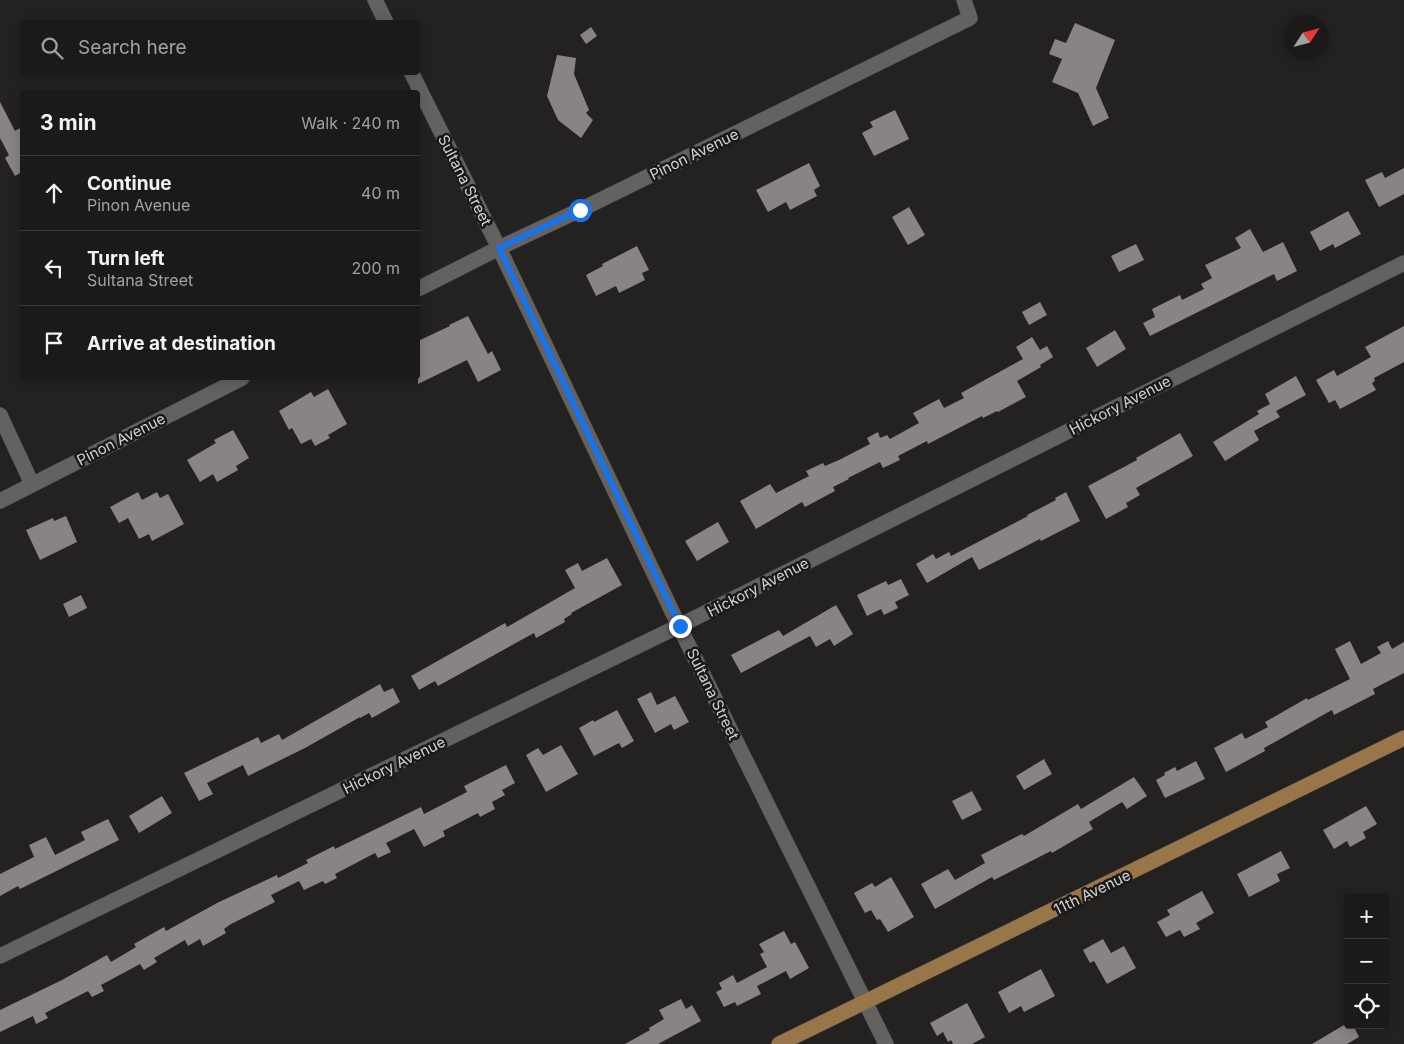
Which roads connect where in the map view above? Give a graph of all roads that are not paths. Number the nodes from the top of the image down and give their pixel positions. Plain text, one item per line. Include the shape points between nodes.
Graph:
1 (375, 0) edge
2 (964, 0) edge
3 (385, 20) edge
4 (412, 75) edge
5 (420, 90) edge
6 (420, 90) edge
7 (499, 248) junction
8 (1404, 263) edge
9 (420, 288) edge
10 (238, 380) edge
11 (0, 415) edge
12 (32, 484) junction
13 (0, 501) edge
14 (680, 626) junction
15 (1404, 738) edge
16 (0, 956) edge
17 (866, 1002) junction
18 (779, 1044) edge
19 (886, 1044) edge

1 - 3 street
2 - 7 street, Pinon Avenue via 970,18
4 - 6 street, Sultana Street
5 - 7 street, Sultana Street
7 - 9 street, Pinon Avenue
7 - 14 street, Sultana Street
8 - 14 street, Hickory Avenue
10 - 12 street, Pinon Avenue
11 - 12 street
12 - 13 street, Pinon Avenue
14 - 16 street, Hickory Avenue
14 - 17 street, Sultana Street
15 - 17 main road, 11th Avenue
17 - 18 main road, 11th Avenue
17 - 19 street, Sultana Street

